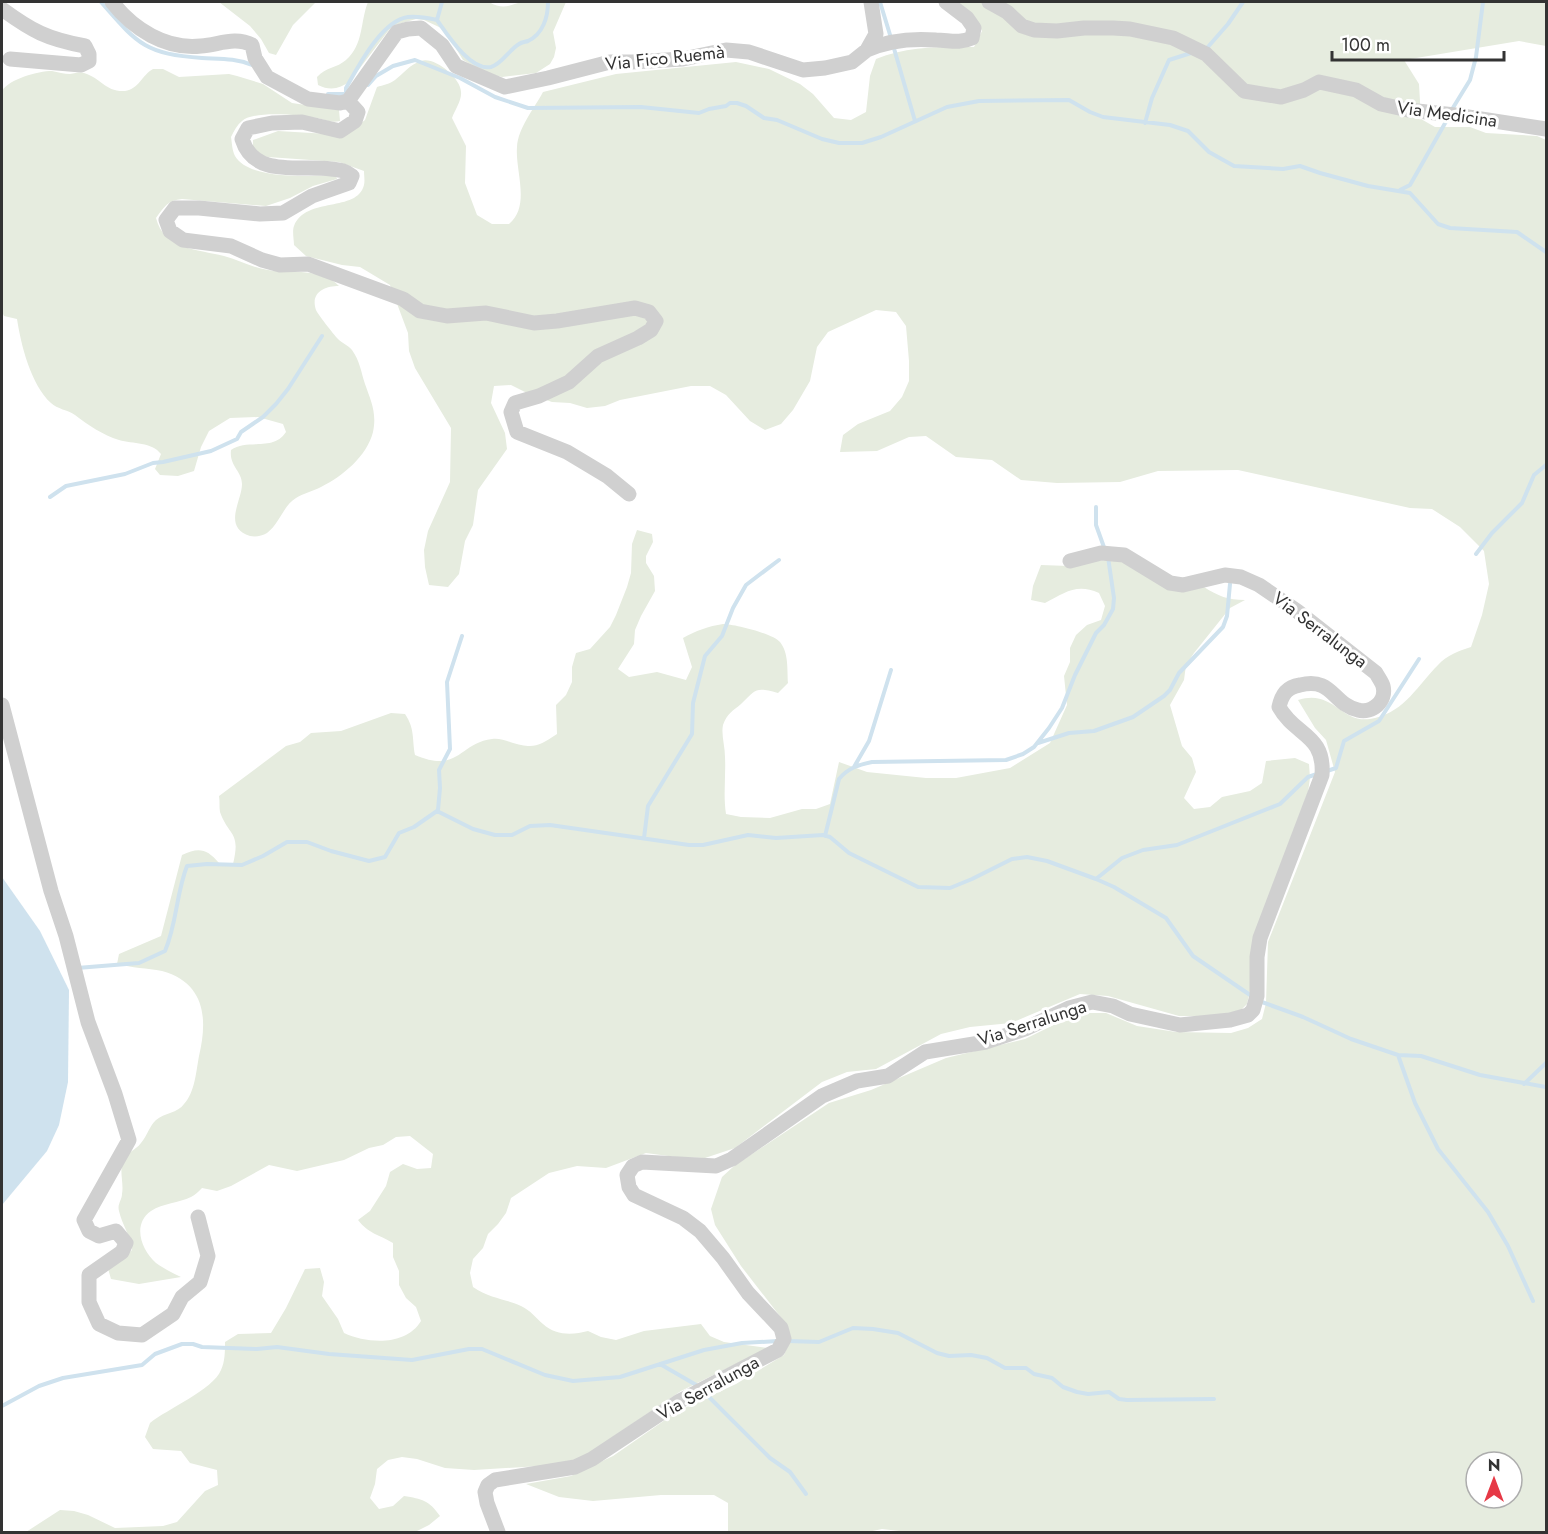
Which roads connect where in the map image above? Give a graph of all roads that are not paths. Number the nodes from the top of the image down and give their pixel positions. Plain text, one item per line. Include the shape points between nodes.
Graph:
1 (112, 2) edge
2 (871, 2) edge
3 (946, 2) edge
4 (989, 2) edge
5 (2, 9) edge
6 (867, 50) junction
7 (10, 59) dead end
8 (348, 100) junction
9 (1546, 129) edge
10 (629, 494) dead end
11 (1070, 561) dead end
12 (2, 705) edge
13 (198, 1217) dead end
14 (498, 1533) edge

1 - 8 street via 135,26 172,45 246,42 252,45 267,77 308,99 340,103
2 - 6 street via 876,34
3 - 6 street via 967,18 974,28 972,38 962,42 886,42
4 - 9 street, Via Medicina via 1034,30 1130,29 1173,38 1206,54 1244,91 1281,98 1319,82 1356,90 1381,104 1408,110
5 - 7 street via 31,30 85,46 89,54 89,61 81,65
6 - 8 street, Via Fico Ruemà via 852,62 803,70 749,52 726,50 683,58 610,62 505,87 456,66 442,45 421,28 408,28 397,32
8 - 10 street via 357,112 354,121 340,131 302,122 272,123 248,128 242,139 245,150 256,161 273,168 346,171 352,176 349,183 312,196 283,213 175,208 166,220 170,231 183,240 231,246 280,265 308,264 403,299 420,311 447,316 486,313 534,323 635,308 649,312 656,321 651,330 598,356 569,382 515,403 511,412 517,432 567,452
11 - 14 street, Via Serralunga via 1101,553 1124,555 1170,583 1183,585 1225,575 1241,577 1297,611 1376,673 1383,686 1384,697 1379,704 1359,711 1326,686 1313,682 1289,688 1282,696 1279,706 1286,719 1319,750 1322,775 1260,938 1253,1010 1230,1020 1180,1024 1092,1002 986,1042 925,1052 888,1076 857,1081 822,1096 716,1166 642,1162 633,1166 627,1175 634,1195 683,1218 700,1231 781,1328 784,1339 778,1350 678,1402 592,1459 575,1467 495,1480 485,1492
12 - 13 street via 88,1022 129,1140 84,1220 89,1231 99,1236 116,1231 126,1243 122,1252 89,1275 89,1302 99,1324 118,1333 142,1335 173,1314 182,1297 200,1282 208,1256

